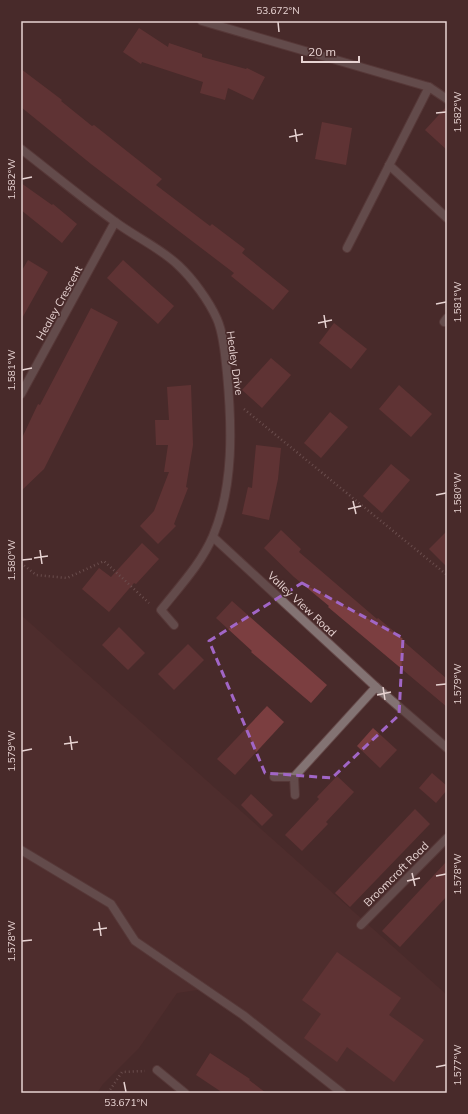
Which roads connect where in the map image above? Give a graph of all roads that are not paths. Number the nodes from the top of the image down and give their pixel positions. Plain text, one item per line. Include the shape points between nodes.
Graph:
1 (202, 21) edge
2 (428, 87) junction
3 (447, 99) edge
4 (21, 149) edge
5 (389, 165) junction
6 (447, 218) edge
7 (115, 222) junction
8 (347, 248) dead end
9 (21, 394) edge
10 (213, 537) junction
11 (174, 625) dead end
12 (376, 687) junction
13 (447, 748) edge
14 (274, 776) dead end
15 (294, 777) junction
16 (295, 795) dead end
17 (447, 838) edge
18 (21, 850) edge
19 (361, 925) dead end
20 (157, 1070) road end
21 (184, 1093) edge
22 (342, 1093) edge

1 - 2 street
2 - 3 street
2 - 5 street
4 - 7 street, Healey Drive
5 - 6 street
5 - 8 street
7 - 9 street, Healey Crescent
7 - 10 street, Healey Drive via 150,243 179,266 200,291 217,320 225,354 231,447 225,493
10 - 11 street, Healey Drive via 191,572 161,610
10 - 12 street, Valley View Road
12 - 13 street, Valley View Road
12 - 15 street
14 - 15 street
15 - 16 street
17 - 19 street, Broomcroft Road
18 - 22 street via 111,904 136,941 243,1015
20 - 21 street

